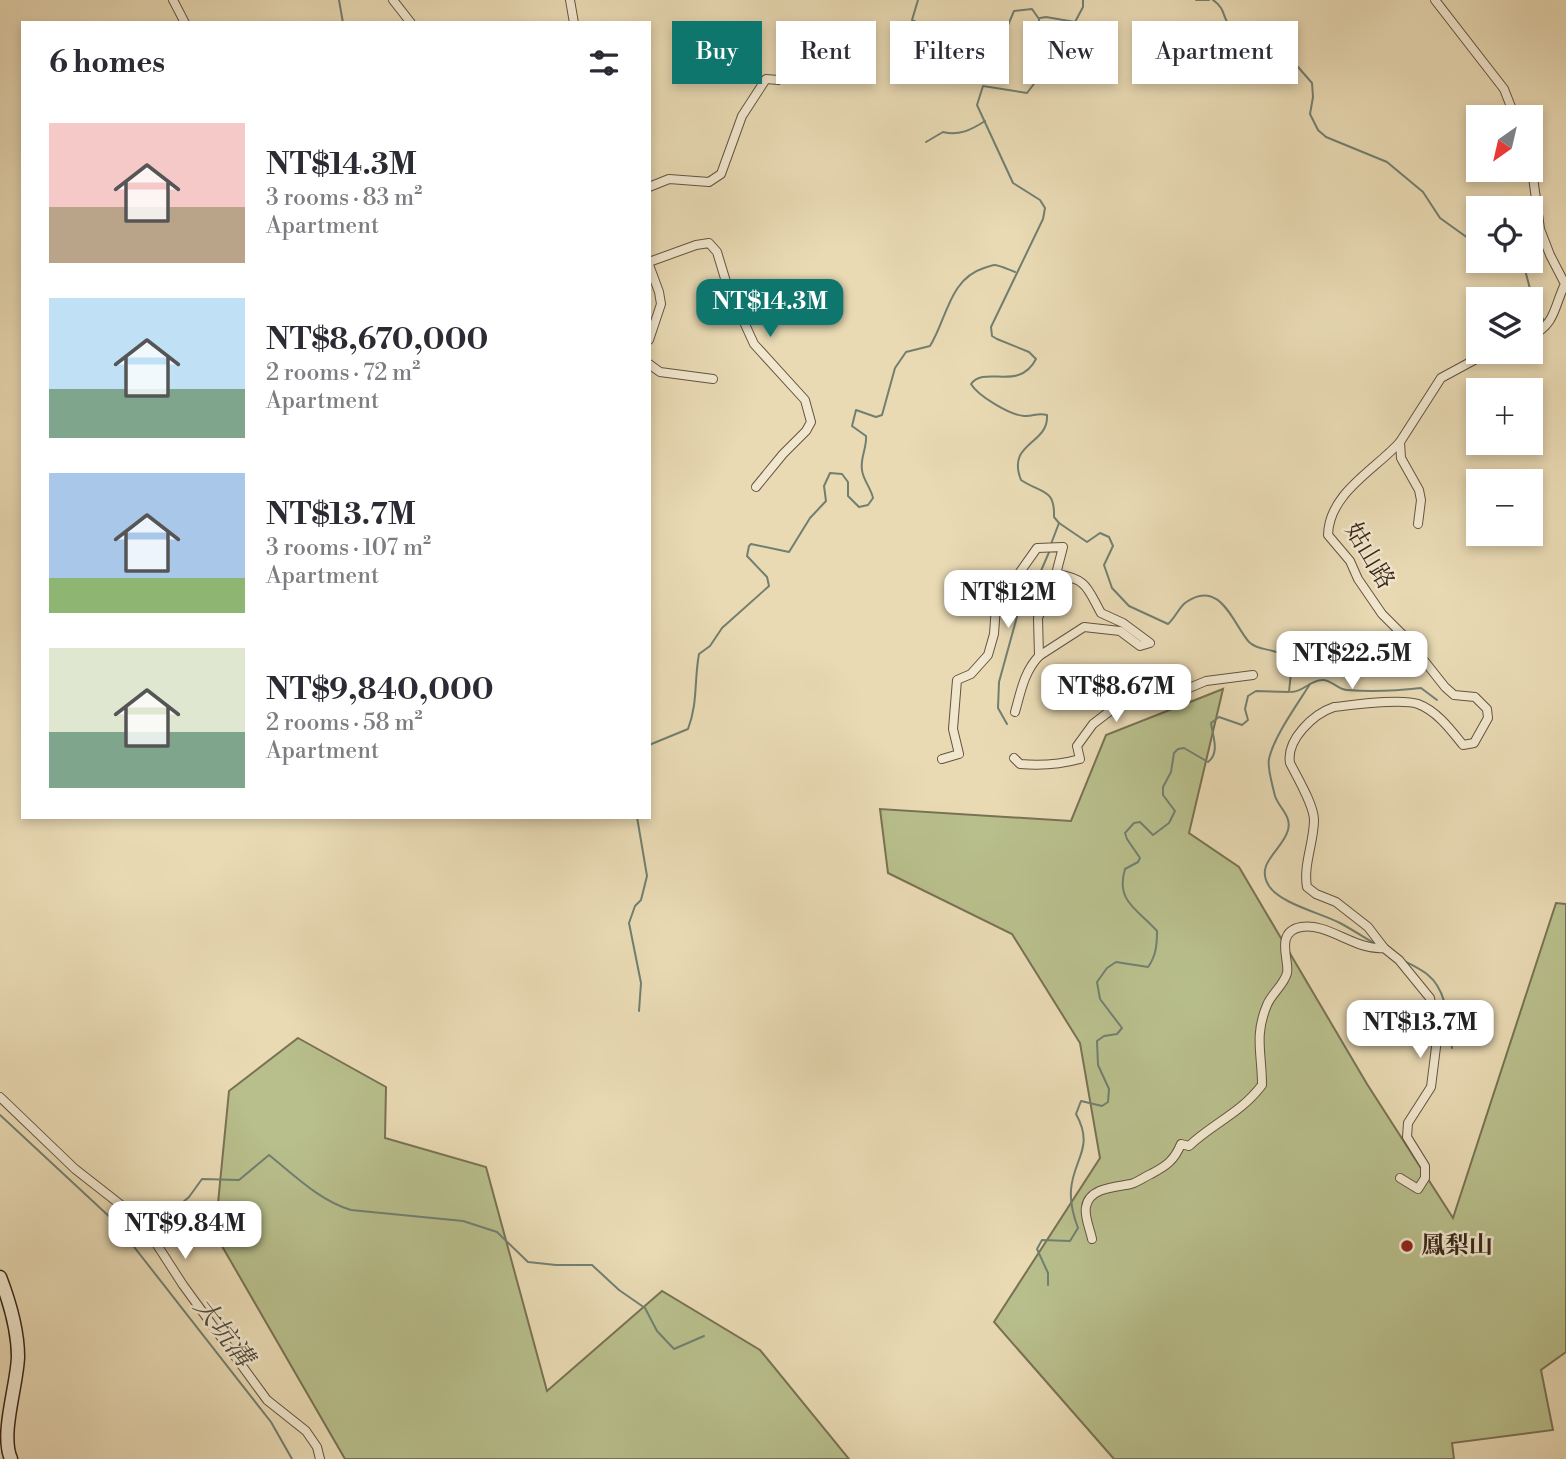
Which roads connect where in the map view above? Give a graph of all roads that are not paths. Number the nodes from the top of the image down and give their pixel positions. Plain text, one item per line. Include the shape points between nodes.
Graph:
1 (173, 0) edge
2 (393, 0) edge
3 (570, 0) edge
4 (1435, 0) edge
5 (184, 21) edge
6 (409, 21) edge
7 (574, 21) edge
8 (776, 80) edge
9 (1510, 105) edge
10 (1534, 182) edge
11 (651, 186) edge
12 (651, 262) edge
13 (651, 269) edge
14 (1543, 329) edge
15 (651, 334) edge
16 (1467, 364) edge
17 (651, 365) edge
18 (713, 379) dead end
19 (1399, 442) junction
20 (756, 488) dead end
21 (1418, 524) dead end
22 (1056, 574) junction
23 (1039, 656) junction
24 (1252, 675) dead end
25 (1016, 712) dead end
26 (1014, 758) dead end
27 (942, 759) dead end
28 (1384, 948) junction
29 (0, 1097) edge
30 (1400, 1178) dead end
31 (1092, 1239) dead end
32 (0, 1277) edge
33 (11, 1459) edge
34 (320, 1459) edge

1 - 5 street
2 - 6 street
3 - 7 street
4 - 9 street via 1504,89
8 - 11 street via 766,79 742,116 721,174 709,182 669,179
10 - 14 street via 1540,229 1565,284
12 - 20 street via 709,243 717,252 754,344 805,400 811,422 806,432
13 - 15 street via 661,304
16 - 19 street, 姑山路 via 1441,378
17 - 18 street via 660,372
19 - 21 street via 1401,458 1419,490
19 - 28 street, 姑山路 via 1337,504 1328,522 1328,535 1382,614 1445,687 1454,695 1475,697 1487,709 1488,718 1474,743 1463,745 1416,703 1334,707 1324,710 1298,735 1289,754 1314,816 1307,887 1368,927
22 - 23 street via 1038,618
22 - 23 street via 1087,585 1101,613 1150,643 1140,646 1120,631 1084,627
22 - 27 street via 1063,547 1037,548 996,606 988,655 971,674 957,680 953,729 958,754
23 - 25 street via 1026,672
24 - 26 street via 1206,681 1177,693 1151,685 1140,688 1093,724 1077,746 1080,759 1040,766 1020,764
28 - 30 street via 1430,998 1437,1039 1431,1087 1408,1123 1407,1137 1425,1166 1425,1178 1418,1189
28 - 31 street via 1370,948 1315,928 1293,930 1283,950 1286,976 1270,997 1259,1029 1262,1085 1232,1116 1189,1146 1181,1144 1162,1169 1133,1184 1110,1186 1094,1195 1085,1209
29 - 34 street via 152,1237 267,1400 306,1431
32 - 33 main road via 17,1334 17,1375 4,1431

